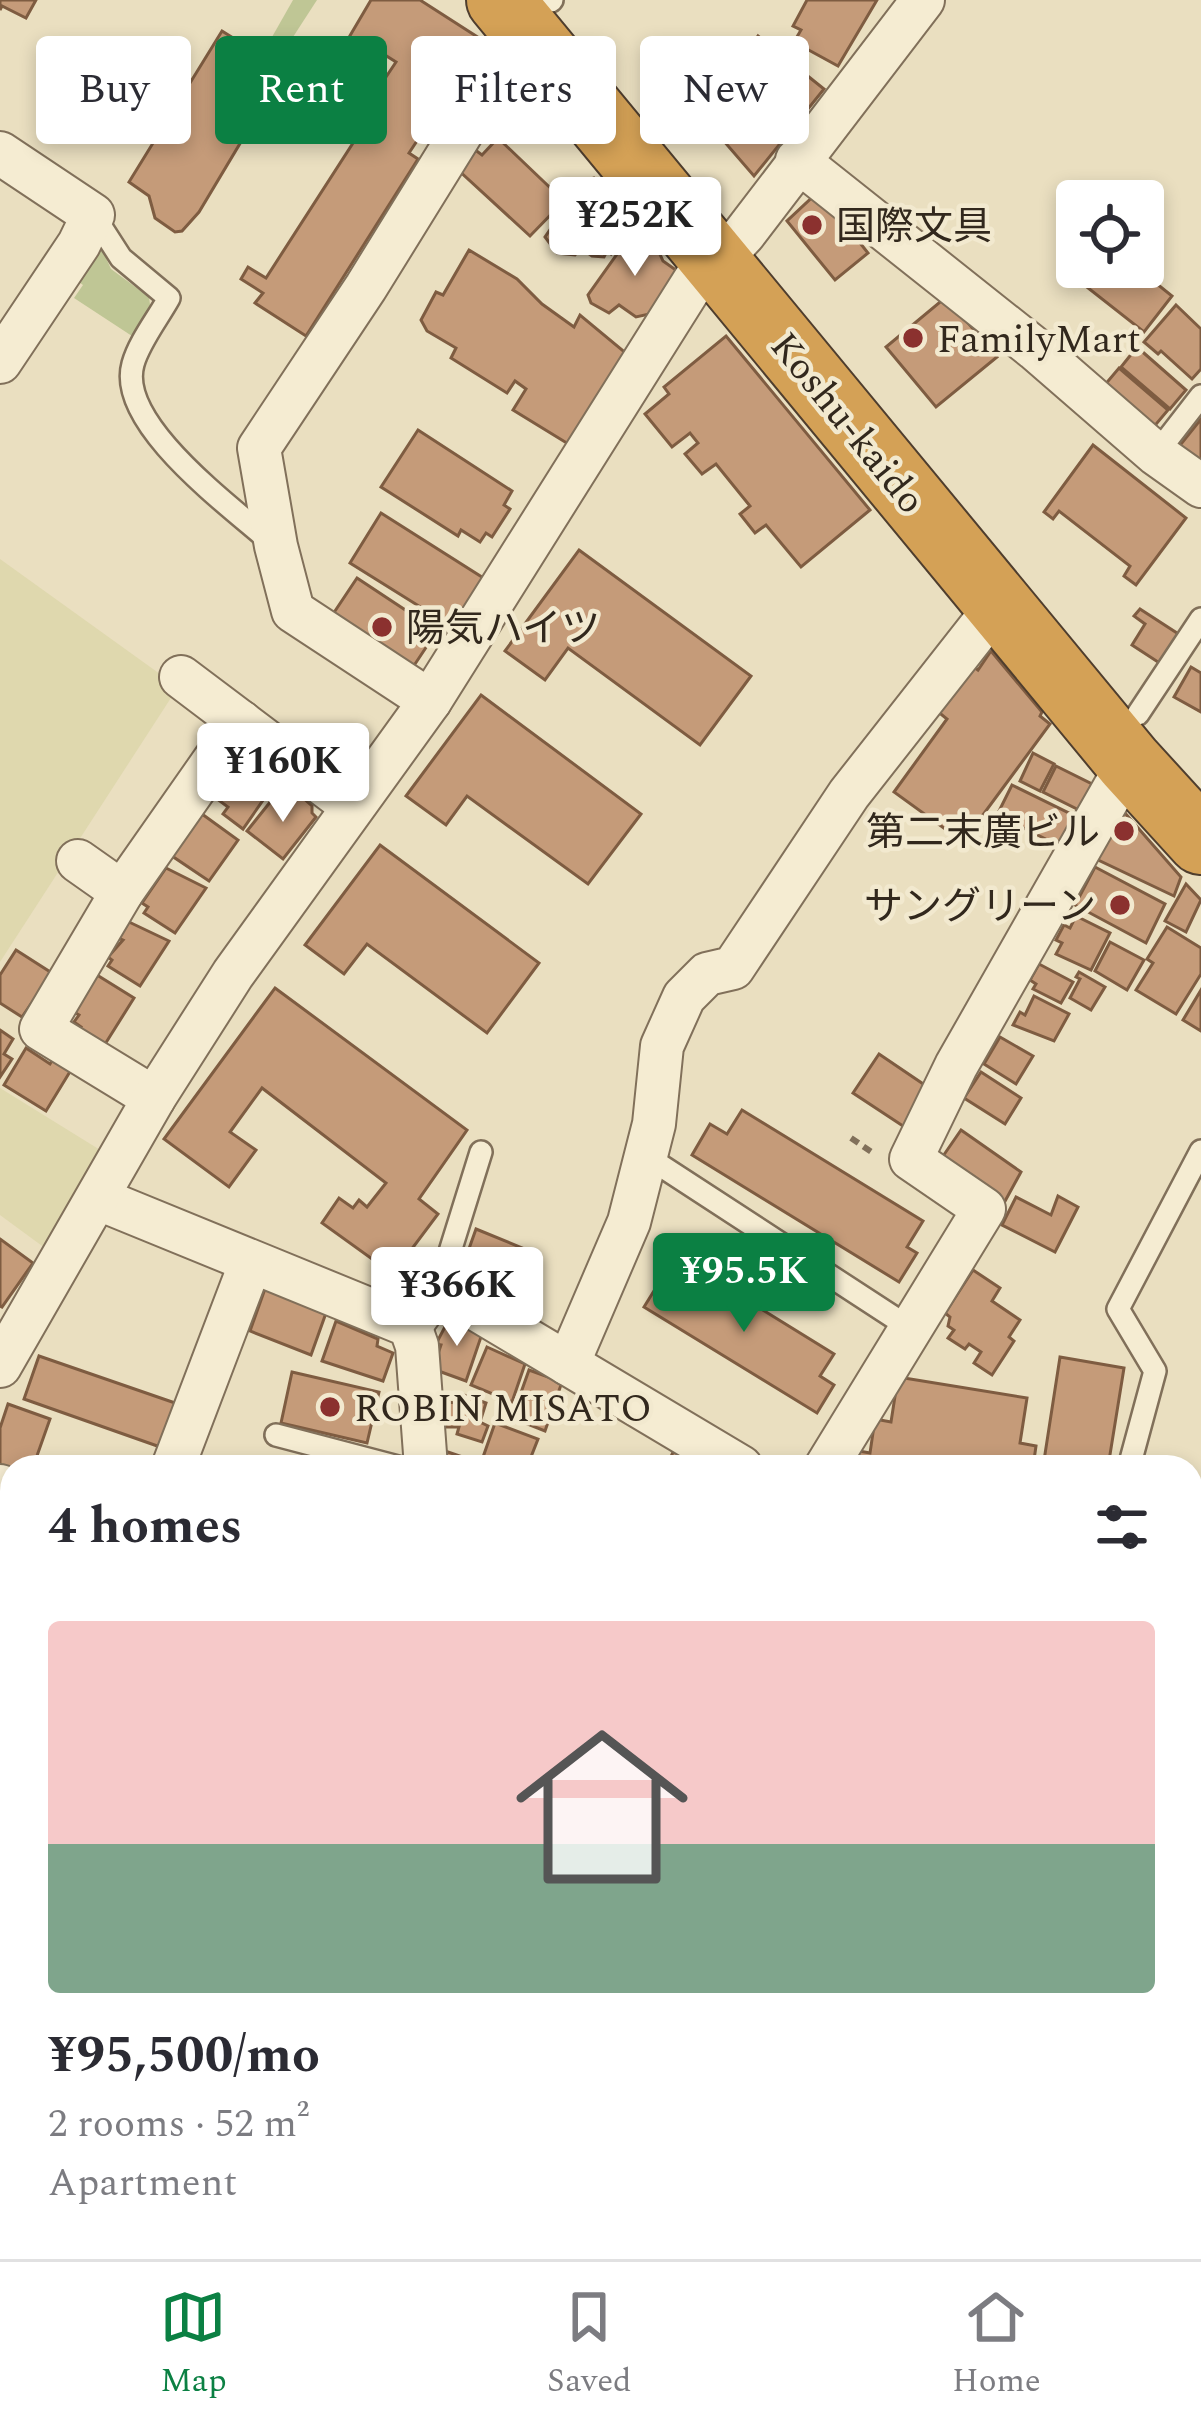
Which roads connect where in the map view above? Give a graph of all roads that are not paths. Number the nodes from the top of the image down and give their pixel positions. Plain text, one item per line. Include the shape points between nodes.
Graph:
1 (922, 0) edge
2 (536, 6) edge
3 (0, 153) edge
4 (797, 160) junction
5 (93, 215) junction
6 (731, 248) junction
7 (0, 362) edge
8 (1201, 396) edge
9 (1156, 454) junction
10 (1201, 486) edge
11 (276, 546) junction
12 (999, 603) junction
13 (1201, 619) edge
14 (181, 677) dead end
15 (430, 701) junction
16 (241, 722) junction
17 (1134, 738) junction
18 (1201, 784) edge
19 (352, 806) junction
20 (1201, 842) edge
21 (78, 860) dead end
22 (122, 892) junction
23 (154, 1098) junction
24 (1201, 1151) edge
25 (481, 1152) dead end
26 (646, 1156) junction
27 (98, 1199) junction
28 (251, 1262) junction
29 (439, 1287) junction
30 (410, 1326) junction
31 (910, 1328) junction
32 (568, 1364) junction
33 (0, 1366) edge
34 (276, 1435) dead end
35 (178, 1455) edge
36 (352, 1455) edge
37 (425, 1455) edge
38 (718, 1455) edge
39 (833, 1455) edge
40 (1132, 1455) edge

1 - 4 street
2 - 6 highway, Koshu-kaido
2 - 11 street via 259,448
3 - 5 street
4 - 6 street
4 - 9 street
5 - 7 street
5 - 11 lane via 121,258 169,298 132,366 133,399 155,435
6 - 12 highway, Koshu-kaido
6 - 15 street via 697,278
6 - 17 highway, Koshu-kaido
8 - 9 lane
9 - 10 street
11 - 15 street via 293,611
12 - 17 highway, Koshu-kaido
12 - 26 street via 849,794 733,968 707,974 684,997 662,1046
13 - 17 lane
14 - 16 street
15 - 19 street
16 - 19 street
16 - 22 street
17 - 18 highway, Koshu-kaido
17 - 20 highway, Koshu-kaido
17 - 31 street via 911,1159 984,1209
19 - 23 street
21 - 22 street
22 - 23 street via 40,1029
23 - 27 street
24 - 40 lane via 1118,1310 1155,1371
25 - 29 lane
26 - 31 lane
26 - 32 street via 629,1222
27 - 28 street
27 - 33 street
28 - 30 street
28 - 35 street
29 - 30 street
29 - 32 street
30 - 37 street
31 - 39 street
32 - 38 street
34 - 36 lane

